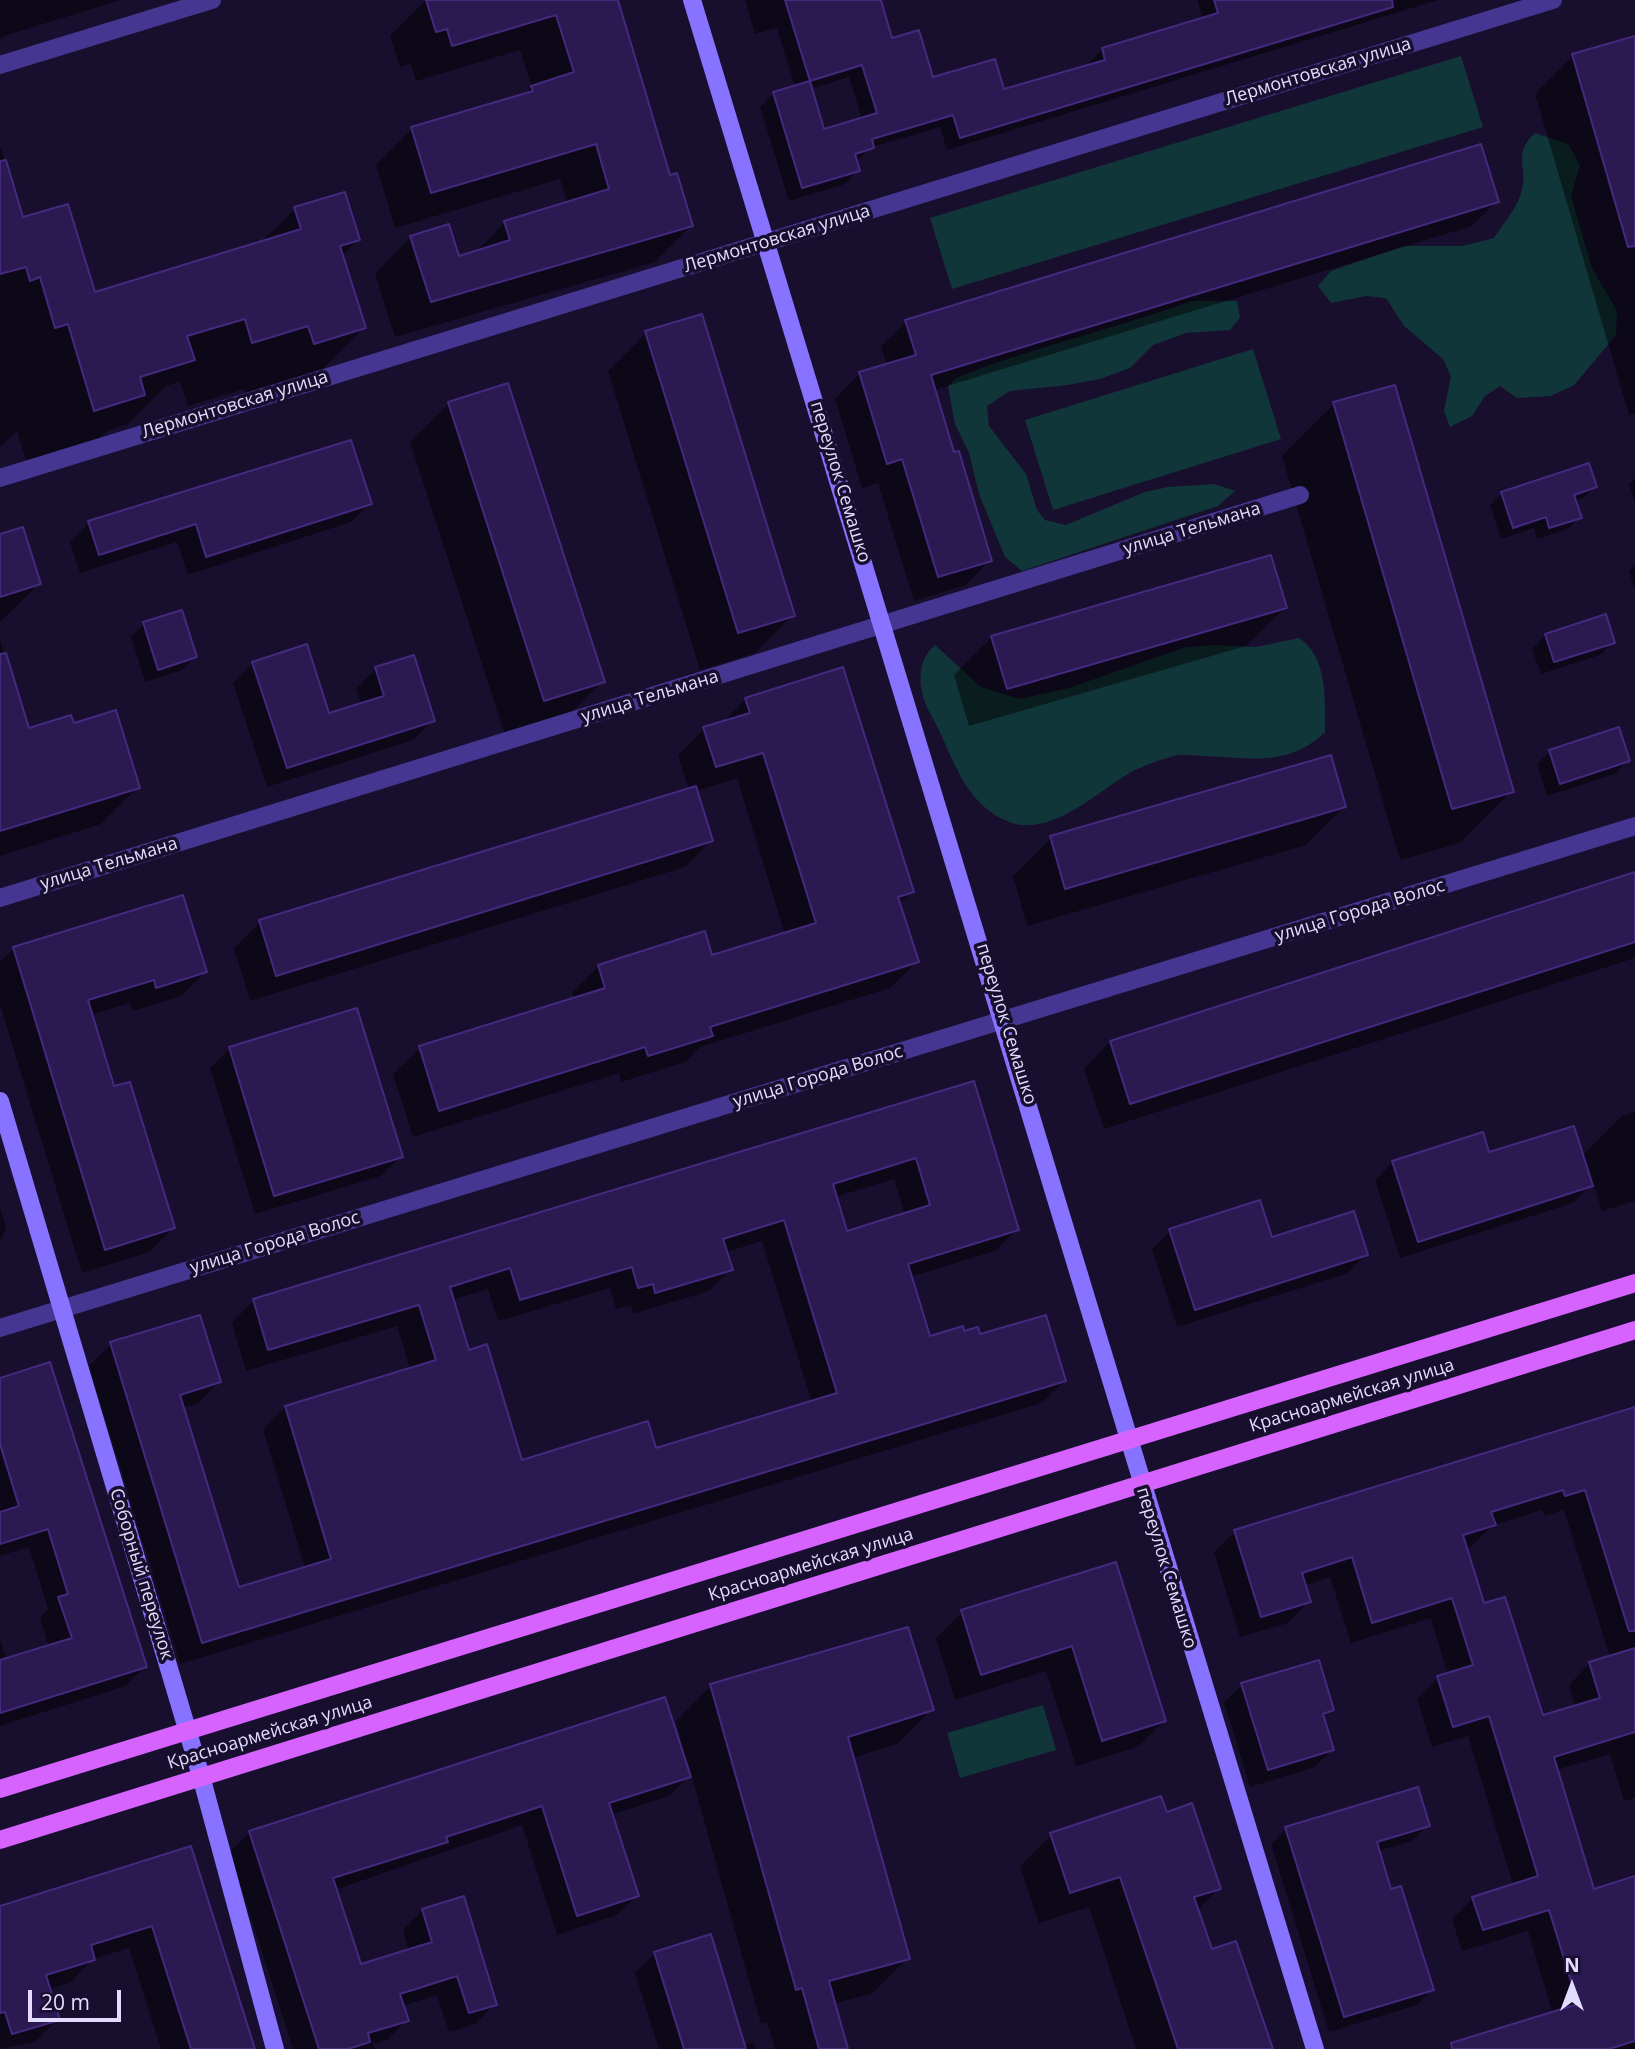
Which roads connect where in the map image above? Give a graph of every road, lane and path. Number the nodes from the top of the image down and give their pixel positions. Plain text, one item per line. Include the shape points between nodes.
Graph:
1 (212, 0) edge
2 (692, 0) edge
3 (1553, 0) edge
4 (0, 65) edge
5 (767, 242) junction
6 (0, 478) edge
7 (1300, 495) dead end
8 (884, 625) junction
9 (1635, 826) edge
10 (0, 898) edge
11 (1005, 1020) junction
12 (0, 1101) edge
13 (1635, 1283) edge
14 (62, 1309) junction
15 (0, 1328) edge
16 (1635, 1330) edge
17 (1127, 1440) junction
18 (1140, 1484) junction
19 (187, 1730) junction
20 (201, 1776) junction
21 (0, 1789) edge
22 (0, 1840) edge
23 (275, 2049) edge
24 (1315, 2049) edge

1 - 4 street
2 - 5 street, переулок Семашко
3 - 5 street, Лермонтовская улица
5 - 6 street, Лермонтовская улица
5 - 8 street, переулок Семашко
7 - 8 street, улица Тельмана
8 - 10 street, улица Тельмана
8 - 11 street, переулок Семашко
9 - 11 street, улица Города Волос
11 - 14 street, улица Города Волос
11 - 17 street, переулок Семашко
12 - 14 street, Соборный переулок
13 - 17 main road, Красноармейская улица
14 - 15 street, улица Города Волос
14 - 19 street, Соборный переулок
16 - 18 main road, Красноармейская улица
17 - 18 street, переулок Семашко
17 - 19 main road, Красноармейская улица
18 - 20 main road, Красноармейская улица
18 - 24 street, переулок Семашко
19 - 20 street, Соборный переулок
19 - 21 main road, Красноармейская улица
20 - 22 main road, Красноармейская улица
20 - 23 street, Соборный переулок

